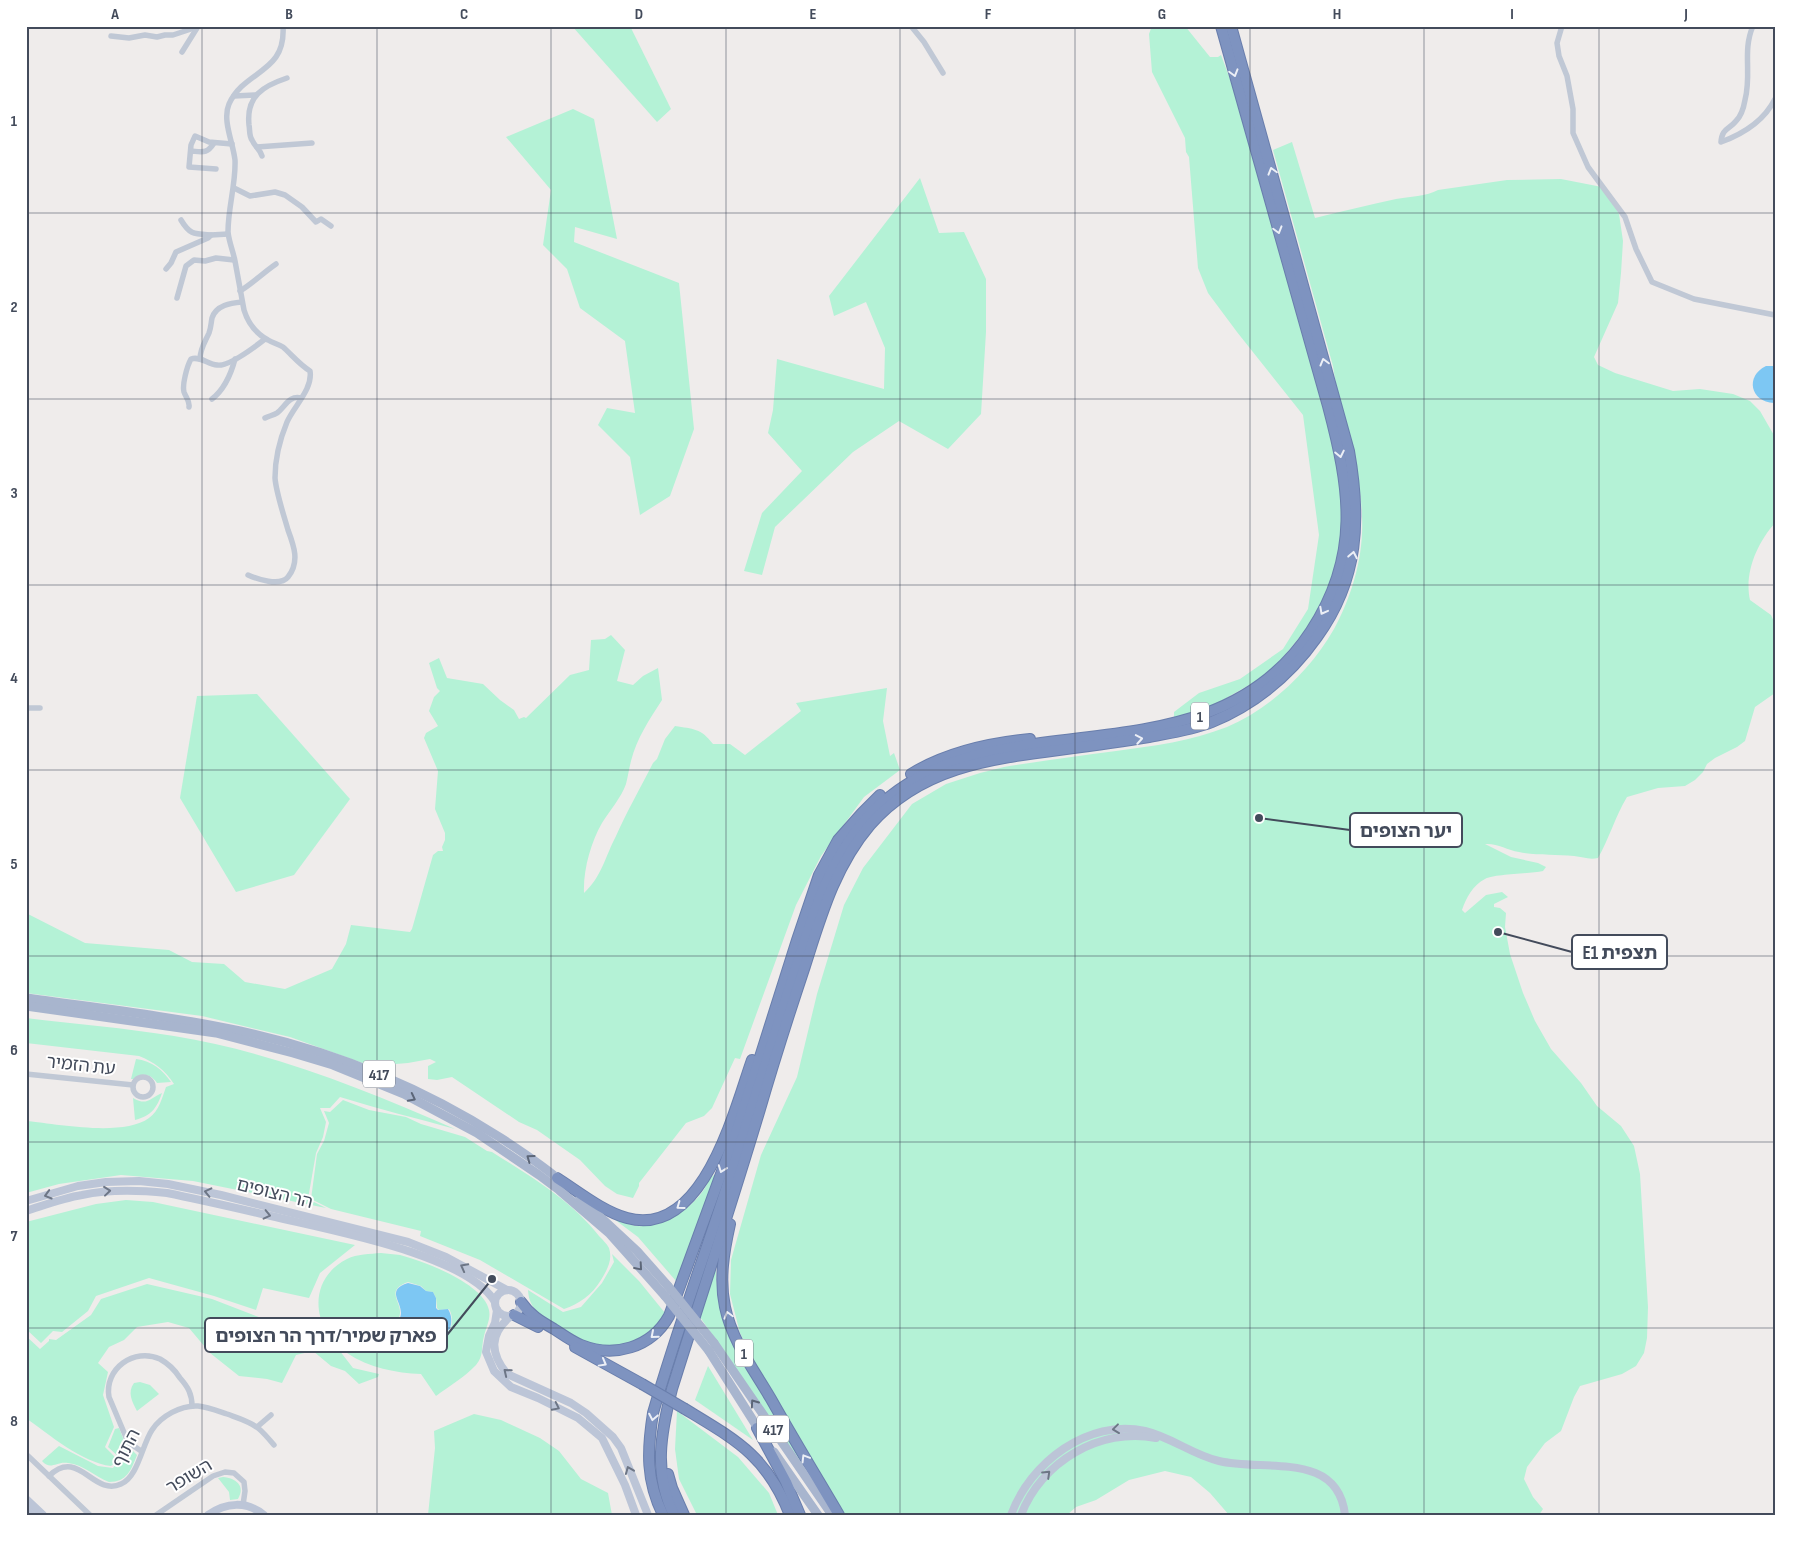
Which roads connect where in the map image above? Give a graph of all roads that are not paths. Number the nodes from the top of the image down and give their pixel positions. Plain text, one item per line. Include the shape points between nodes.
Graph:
1 (282, 26) edge
2 (911, 26) edge
3 (1221, 26) edge
4 (1231, 26) edge
5 (1562, 26) edge
6 (1753, 26) edge
7 (198, 27) edge
8 (111, 36) dead end
9 (182, 52) dead end
10 (943, 73) dead end
11 (287, 78) dead end
12 (255, 95) junction
13 (234, 96) junction
14 (1775, 99) edge
15 (214, 143) junction
16 (312, 143) dead end
17 (232, 144) junction
18 (257, 147) junction
19 (191, 150) junction
20 (262, 156) dead end
21 (216, 169) dead end
22 (234, 188) junction
23 (181, 220) dead end
24 (330, 226) dead end
25 (228, 234) junction
26 (211, 235) junction
27 (234, 260) junction
28 (276, 264) dead end
29 (166, 269) dead end
30 (240, 291) junction
31 (177, 298) dead end
32 (242, 302) junction
33 (1775, 315) edge
34 (265, 338) junction
35 (200, 359) junction
36 (235, 359) junction
37 (301, 398) junction
38 (212, 399) dead end
39 (189, 407) dead end
40 (266, 418) dead end
41 (248, 575) dead end
42 (26, 708) edge
43 (40, 708) dead end
44 (1113, 734) junction
45 (797, 940) junction
46 (26, 998) edge
47 (26, 1006) edge
48 (26, 1074) edge
49 (133, 1086) dead end
50 (741, 1171) junction
51 (558, 1178) junction
52 (26, 1201) edge
53 (26, 1211) edge
54 (507, 1290) junction
55 (495, 1302) junction
56 (521, 1302) junction
57 (497, 1310) junction
58 (513, 1315) junction
59 (668, 1404) junction
60 (192, 1406) junction
61 (271, 1416) dead end
62 (257, 1428) junction
63 (757, 1428) junction
64 (274, 1445) dead end
65 (1180, 1445) junction
66 (141, 1451) junction
67 (26, 1454) edge
68 (49, 1476) junction
69 (26, 1499) edge
70 (243, 1505) junction
71 (26, 1509) edge
72 (32, 1515) edge
73 (43, 1515) edge
74 (90, 1515) edge
75 (156, 1515) edge
76 (208, 1515) edge
77 (264, 1515) edge
78 (636, 1515) edge
79 (648, 1515) edge
80 (663, 1515) edge
81 (674, 1515) edge
82 (684, 1515) edge
83 (790, 1515) edge
84 (800, 1515) edge
85 (818, 1515) edge
86 (832, 1515) edge
87 (839, 1515) edge
88 (1012, 1515) edge
89 (1021, 1515) edge
90 (1345, 1515) edge

1 - 13 street via 280,52 275,60
2 - 10 street
3 -> 44 highway, 1 via 1336,436 1347,495 1346,542 1339,572 1321,615 1295,653 1268,679 1209,713
50 -> 4 highway, 1 via 830,893 852,849 884,811 922,784 965,766 1161,735 1210,723 1249,703 1283,677 1312,645 1337,604 1354,550 1357,513 1353,471
5 - 33 street via 1557,43 1573,109 1573,133 1588,167 1625,217 1652,282 1694,299
6 - 14 street via 1748,38 1746,99 1738,120 1721,135 1721,142 1737,137 1753,126
7 - 8 street via 173,36
7 - 9 street
11 - 12 street
12 - 13 street
12 - 18 street via 249,120 250,138
13 - 17 street via 226,116
15 - 17 street
15 - 19 street via 210,150 204,152
15 - 19 street via 195,136
16 - 18 street
17 - 22 street
18 - 20 street
19 - 21 street via 189,168
22 - 24 street via 250,196 276,192 285,195 316,222 321,218
22 - 25 street
23 - 26 street via 186,230 192,233
25 - 26 street
25 - 27 street
26 - 29 street via 176,252
27 - 30 street
27 - 31 street via 194,260 186,266
28 - 30 street
30 - 32 street
32 - 34 street via 248,322
32 - 35 street via 217,310 200,350
34 - 36 street
34 - 37 street via 284,348 310,371 310,383
35 - 36 street via 220,366
35 - 39 street via 191,359 187,366 183,388
36 - 38 street via 226,381
37 - 40 street via 291,400
37 - 41 street via 283,434 276,478 296,552 295,560 284,580 264,581
42 - 43 street
44 - 45 highway via 1034,738 978,747 944,757 896,784 862,812 838,840 819,875
44 -> 80 highway, 1 via 1000,750 944,765 911,781 888,798 866,818 839,855 820,897 796,967 653,1413 649,1439 650,1466 654,1497
45 -> 51 highway via 716,1158 703,1182 685,1203 655,1219 629,1219 602,1207
45 -> 56 highway via 736,1133 663,1326 640,1344 604,1350 573,1341 533,1317
51 -> 46 main road, 417 via 442,1102 330,1056 216,1026
47 -> 63 main road, 417, bridge via 216,1033 293,1052 404,1094 477,1133 546,1180 609,1233 709,1351
48 - 49 street, עת הזמיר
50 - 59 highway
87 -> 50 highway, 1 via 741,1348 728,1318 722,1269
86 -> 51 main road, 417, bridge via 714,1343 668,1286 637,1251
54 -> 52 main road, הר הצופים via 446,1257 408,1242 168,1184 106,1182 78,1186
53 -> 55 main road, הר הצופים via 80,1195 107,1191 167,1193 406,1250 464,1275 487,1291
54 - 55 main road via 499,1294
54 - 56 main road via 515,1292
55 - 57 main road
56 - 58 main road via 520,1309
57 - 58 main road via 503,1315
57 -> 78 main road via 486,1352 494,1371 511,1387 578,1418 602,1438
79 -> 58 main road via 621,1448 613,1437 571,1403 507,1374 501,1366 494,1351 494,1342 497,1330
58 -> 83 highway, bridge via 642,1384 734,1439 765,1469
59 - 81 highway via 660,1455 665,1491
59 - 82 highway via 667,1470
60 - 62 street via 206,1407
60 - 66 street, התוף via 175,1411 157,1422
60 - 66 street via 188,1388 172,1368 159,1359 134,1358 117,1367 108,1385 109,1397 128,1442
61 - 62 street
62 - 64 street
63 - 84 highway
63 - 85 main road, 417
65 -> 88 main road via 1146,1431 1126,1428 1081,1439 1040,1469 1024,1490
89 -> 65 main road via 1031,1494 1046,1475 1084,1447 1124,1436 1153,1437
65 - 90 main road via 1228,1464 1313,1471 1336,1488
66 - 68 street, התוף via 129,1478 116,1486 103,1485 68,1466 59,1467
67 - 68 street
68 - 74 street
69 - 73 main road
70 - 75 street, השופר via 244,1482 234,1473 220,1472
70 - 76 main road via 224,1506
70 - 77 main road
71 - 72 main road

